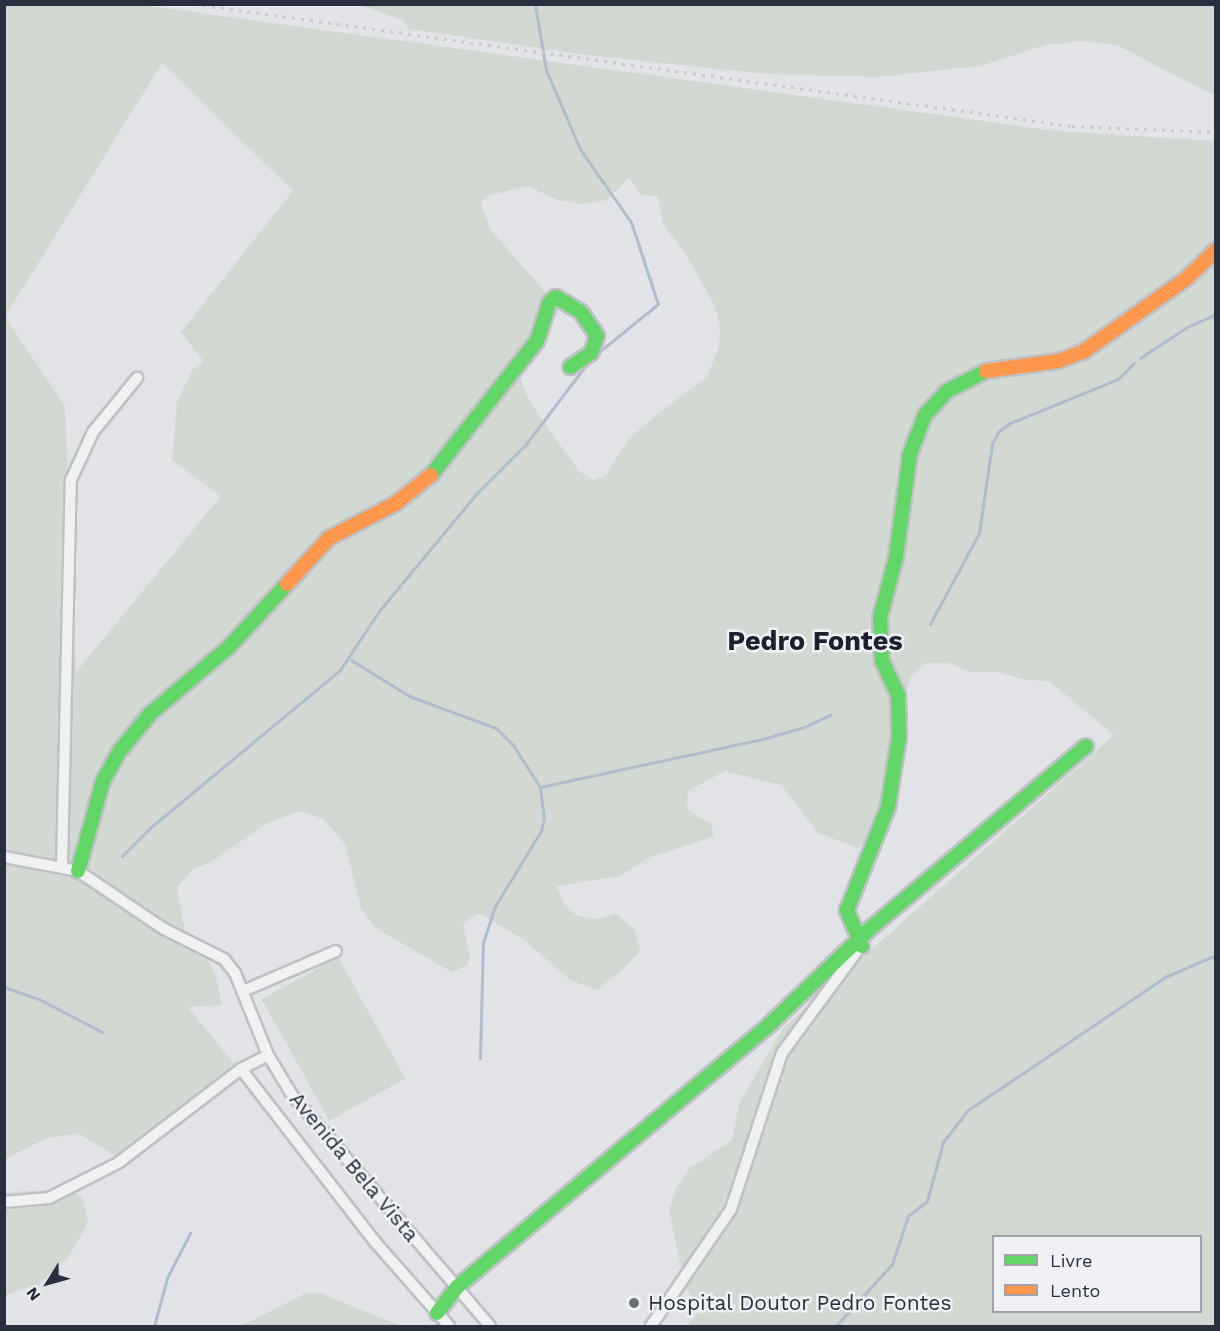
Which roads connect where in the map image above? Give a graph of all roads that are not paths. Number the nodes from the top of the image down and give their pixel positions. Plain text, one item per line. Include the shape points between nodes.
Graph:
1 (1215, 250) edge
2 (570, 367) dead end
3 (136, 378) dead end
4 (1086, 746) dead end
5 (4, 857) edge
6 (62, 866) junction
7 (78, 871) junction
8 (860, 943) junction
9 (336, 951) dead end
10 (243, 991) junction
11 (268, 1055) junction
12 (241, 1069) junction
13 (4, 1202) edge
14 (457, 1287) junction
15 (437, 1313) junction
16 (449, 1326) edge
17 (490, 1326) edge
18 (651, 1326) edge

1 - 8 street via 1187,278 1083,352 1058,361 980,372 947,391 925,416 910,454 896,556 880,618 882,661 898,695 899,737 888,807 847,910
2 - 7 street via 591,353 596,331 581,312 556,297 549,303 537,341 437,470 395,504 329,538 229,647 150,714 119,752 103,781
3 - 6 street via 93,432 71,480
4 - 8 street via 872,927
5 - 6 street, Avenida Bela Vista
6 - 7 street, Avenida Bela Vista
7 - 10 street, Avenida Bela Vista via 164,929 224,959
8 - 14 street via 770,1024
8 - 18 street via 782,1053 731,1209
9 - 10 street
10 - 11 street, Avenida Bela Vista
11 - 12 street
11 - 14 street, Avenida Bela Vista via 319,1131
12 - 13 street via 118,1163 49,1198
12 - 15 street, Avenida Bela Vista via 376,1243
14 - 15 street
14 - 17 street, Avenida Bela Vista
15 - 16 street, Avenida Bela Vista

